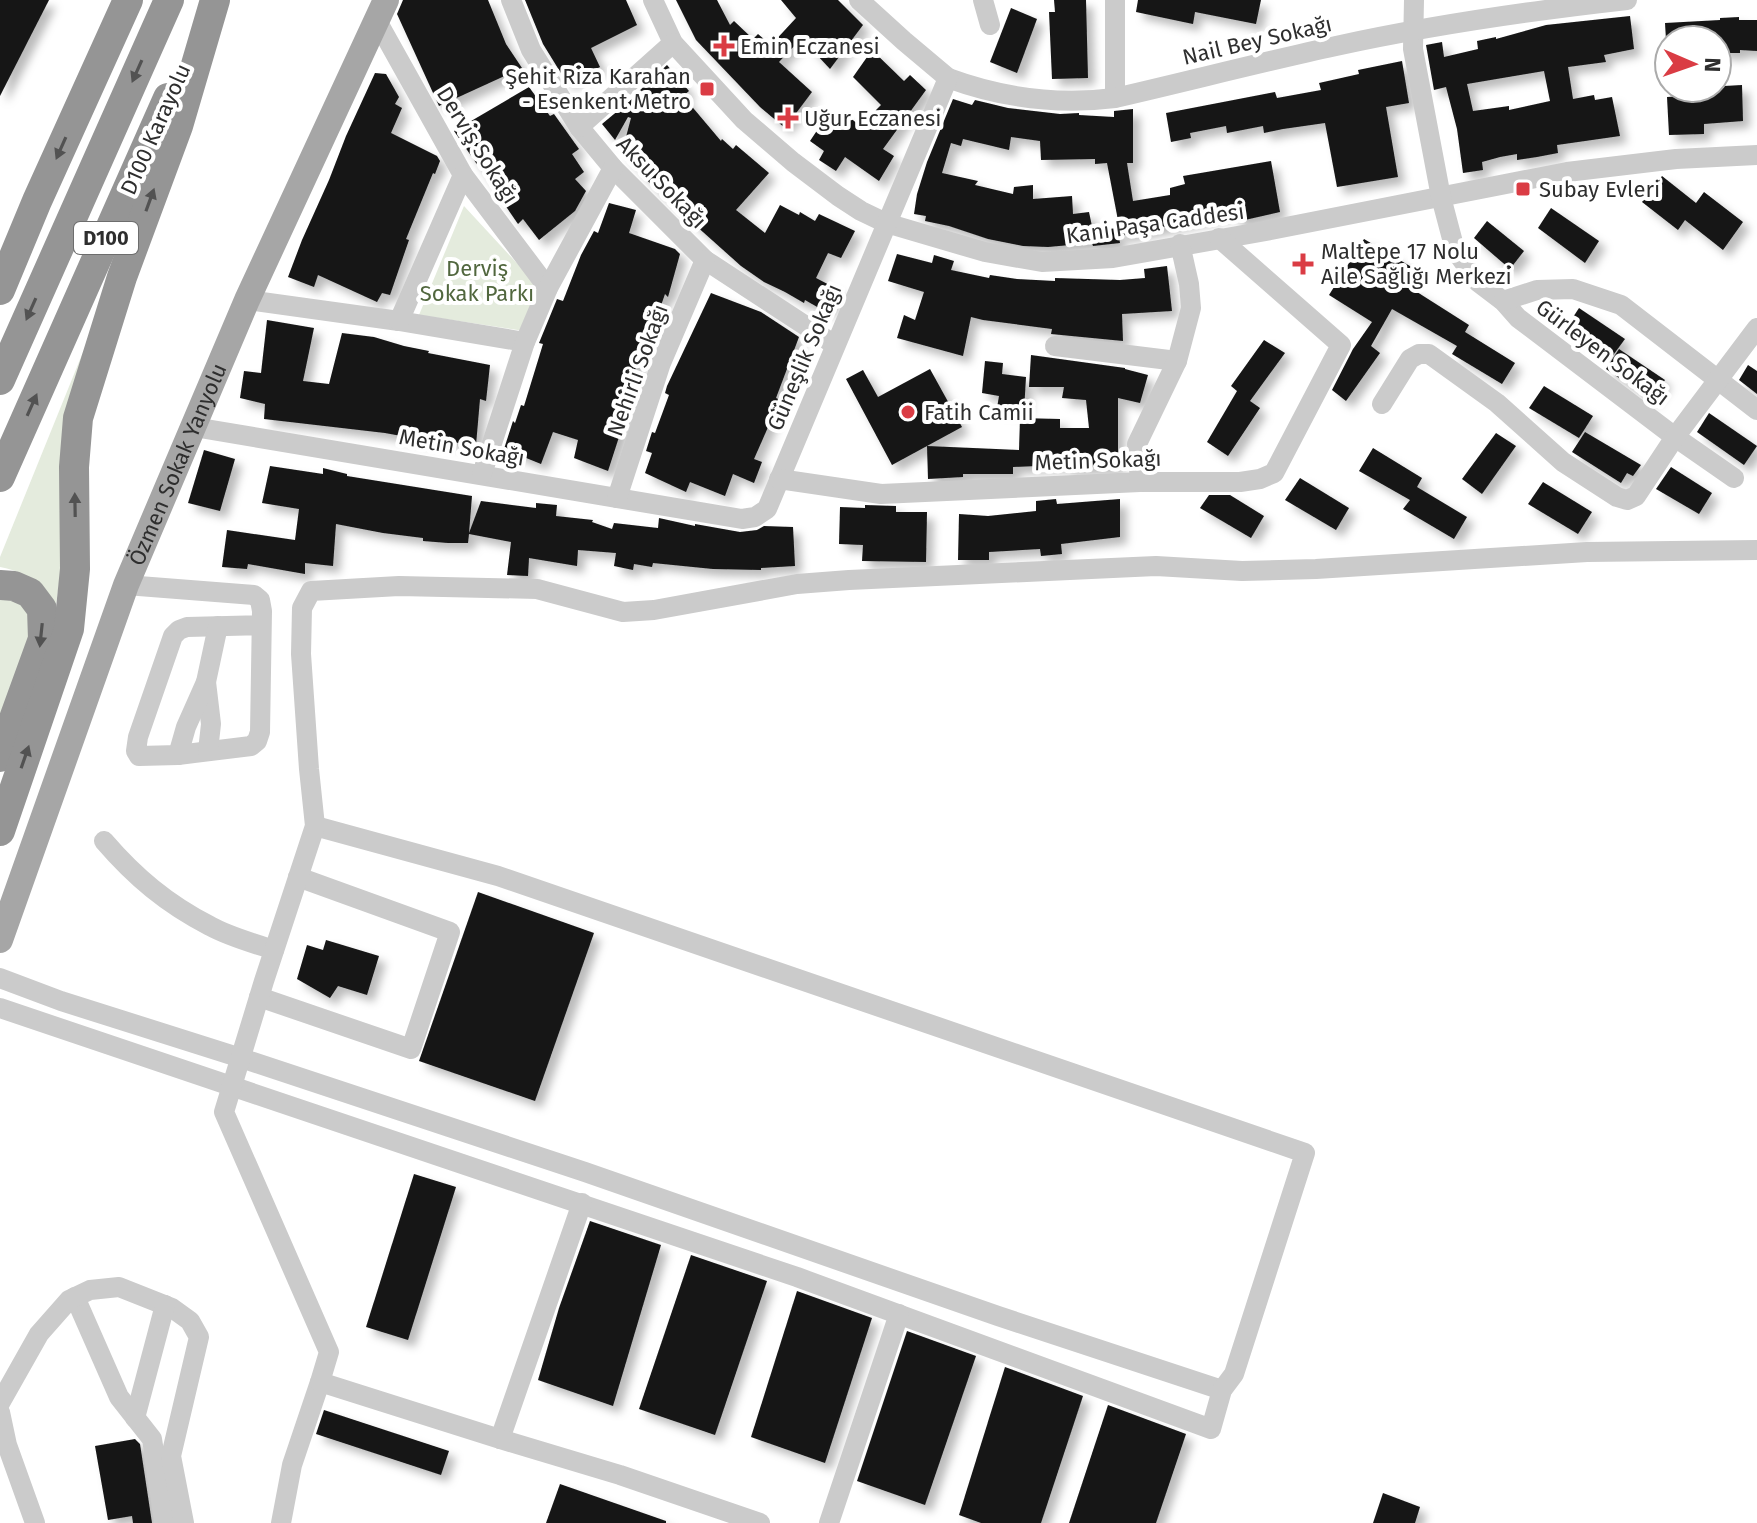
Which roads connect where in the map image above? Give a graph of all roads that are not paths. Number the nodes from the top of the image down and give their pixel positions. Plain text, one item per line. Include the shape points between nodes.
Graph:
1 (128, 0) edge
2 (169, 0) edge
3 (213, 0) edge
4 (511, 0) edge
5 (653, 0) edge
6 (859, 0) edge
7 (983, 0) edge
8 (1115, 0) edge
9 (1414, 0) edge
10 (1627, 0) edge
11 (382, 11) edge
12 (990, 25) dead end
13 (1413, 31) junction
14 (673, 43) junction
15 (948, 78) junction
16 (1115, 98) junction
17 (579, 127) junction
18 (1757, 155) edge
19 (613, 168) junction
20 (463, 175) junction
21 (1441, 197) junction
22 (37, 201) junction
23 (886, 223) junction
24 (1219, 238) junction
25 (1180, 244) junction
26 (705, 260) junction
27 (0, 271) edge
28 (548, 288) junction
29 (0, 290) edge
30 (247, 300) junction
31 (1503, 301) junction
32 (399, 321) junction
33 (1757, 328) edge
34 (525, 342) junction
35 (835, 345) junction
36 (1055, 346) dead end
37 (1177, 361) junction
38 (0, 380) edge
39 (1717, 380) junction
40 (1382, 404) dead end
41 (1757, 410) edge
42 (194, 427) junction
43 (1675, 437) junction
44 (482, 474) junction
45 (0, 477) edge
46 (1734, 478) dead end
47 (779, 479) junction
48 (1140, 482) junction
49 (617, 498) junction
50 (767, 509) joint
51 (1757, 550) edge
52 (0, 585) edge
53 (126, 585) junction
54 (237, 595) junction
55 (261, 625) junction
56 (227, 626) junction
57 (206, 682) junction
58 (208, 751) junction
59 (178, 755) junction
60 (0, 757) edge
61 (315, 826) junction
62 (0, 831) edge
63 (104, 841) dead end
64 (298, 877) junction
65 (0, 940) edge
66 (274, 950) junction
67 (0, 978) edge
68 (259, 997) junction
69 (0, 1008) edge
70 (241, 1058) junction
71 (232, 1087) junction
72 (582, 1203) junction
73 (75, 1297) junction
74 (165, 1305) junction
75 (899, 1314) junction
76 (320, 1382) junction
77 (2, 1387) edge
78 (1222, 1390) junction
79 (0, 1412) edge
80 (135, 1418) junction
81 (152, 1439) junction
82 (500, 1439) junction
83 (171, 1456) junction
84 (35, 1523) edge
85 (165, 1523) edge
86 (184, 1523) edge
87 (281, 1523) edge
88 (760, 1523) edge
89 (829, 1523) edge

1 -> 22 highway
2 -> 38 highway, D100 Karayolu / D100
45 -> 3 highway, D100 Karayolu / D100
62 -> 3 highway via 69,629 78,418 122,277 178,126
4 - 17 street, Aksu Sokağı via 531,50
5 - 14 street, Kani Paşa Caddesi
6 - 15 street, Nail Bey Sokağı
7 - 12 street
8 - 16 street
9 - 13 street
10 - 13 street, Nail Bey Sokağı
11 - 20 street, Derviş Sokağı
11 - 30 main road, Özmen Sokak Yanyolu
13 - 16 street, Nail Bey Sokağı
13 - 21 street
14 - 17 street
14 - 23 street, Kani Paşa Caddesi via 744,120 793,162
15 - 16 street, Nail Bey Sokağı via 975,88 1054,101
15 - 23 street
17 - 19 street, Aksu Sokağı
18 - 21 street, Kani Paşa Caddesi via 1567,172
19 - 26 street, Aksu Sokağı
19 - 28 street
20 - 28 street, Derviş Sokağı
20 - 32 street
21 - 24 street, Kani Paşa Caddesi
21 - 31 street, Gürleyen Sokağı via 1455,250 1478,282
22 - 27 highway
22 - 29 highway
23 - 25 street, Kani Paşa Caddesi via 985,252 1042,262 1113,258
23 - 35 street, Güneşlik Sokağı
24 - 25 street, Kani Paşa Caddesi
24 - 48 street, Metin Sokağı via 1341,345 1274,473 1240,482
25 - 37 street via 1191,308
26 - 35 street, Aksu Sokağı
26 - 49 street, Nehirli Sokağı via 661,363
28 - 34 street
30 - 32 street
30 - 42 main road, Özmen Sokak Yanyolu
31 - 39 street via 1537,290 1573,289 1597,296 1621,305
31 - 43 street, Gürleyen Sokağı via 1518,318
32 - 34 street
33 - 39 street
34 - 44 street
35 - 47 street, Güneşlik Sokağı
36 - 37 street
37 - 48 street via 1137,444
39 - 41 street
39 - 43 street
40 - 43 street via 1410,359 1429,354 1497,403 1563,462 1627,500 1636,496
42 - 44 street, Metin Sokağı
42 - 53 main road, Özmen Sokak Yanyolu
43 - 46 street, Gürleyen Sokağı
44 - 49 street, Metin Sokağı
47 - 48 street, Metin Sokağı via 881,494
47 - 50 street, Güneşlik Sokağı
49 - 50 street, Metin Sokağı via 742,519
51 - 61 street via 1587,552 1316,569 1156,566 849,580 623,612 537,589 399,586 311,591 302,608 301,654
52 -> 60 highway via 30,593 42,609 43,639
53 - 54 street
53 - 65 main road, Özmen Sokak Yanyolu
54 - 55 street via 260,600
54 - 56 street
55 - 56 street
55 - 58 street via 257,741
56 - 57 street
56 - 59 street via 187,627 173,636 136,751 139,756
57 - 58 street
57 - 59 street
58 - 59 street
61 - 64 street
61 - 78 street via 498,876 1305,1153 1234,1374
63 - 66 street via 153,891 211,927
64 - 66 street
64 - 68 street via 450,932 411,1049
66 - 68 street
67 - 70 street
68 - 70 street
69 - 71 street
70 - 71 street
70 - 78 street
71 - 72 street
71 - 76 street via 224,1112 329,1352
72 - 75 street
72 - 82 street
73 - 74 street via 119,1287
73 - 77 street via 39,1334
73 - 80 street via 119,1397
74 - 80 street
74 - 83 street via 190,1321 199,1337
75 - 78 street via 1211,1429
75 - 89 street
76 - 82 street
76 - 87 street via 292,1465
79 - 84 street
80 - 81 street
81 - 83 street
81 - 85 street
82 - 88 street
83 - 86 street

